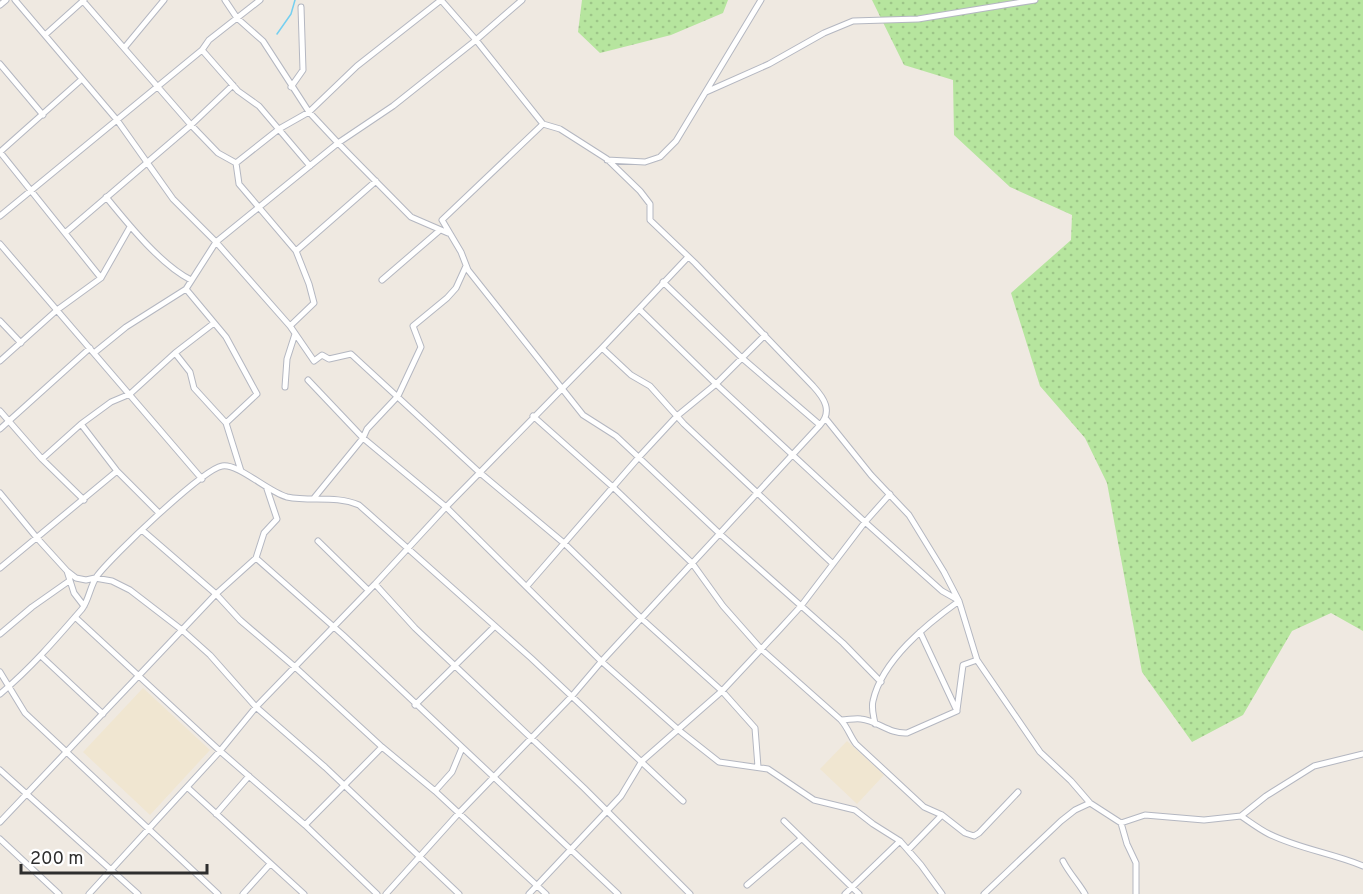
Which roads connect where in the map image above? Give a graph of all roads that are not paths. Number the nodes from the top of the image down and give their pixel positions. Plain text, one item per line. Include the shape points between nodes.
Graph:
1 (6, 0) edge
2 (15, 0) edge
3 (84, 0) edge
4 (163, 0) edge
5 (225, 0) edge
6 (260, 0) edge
7 (441, 0) edge
8 (522, 0) edge
9 (761, 0) edge
10 (1035, 0) edge
11 (0, 5) edge
12 (301, 7) dead end
13 (237, 18) junction
14 (45, 35) junction
15 (476, 40) junction
16 (125, 47) junction
17 (202, 50) junction
18 (0, 64) edge
19 (6, 71) junction
20 (0, 75) edge
21 (82, 79) junction
22 (233, 85) junction
23 (158, 87) junction
24 (291, 87) junction
25 (706, 92) junction
26 (309, 112) junction
27 (43, 115) junction
28 (117, 120) junction
29 (543, 124) junction
30 (191, 125) junction
31 (279, 129) junction
32 (338, 143) junction
33 (607, 159) junction
34 (147, 163) junction
35 (236, 163) junction
36 (310, 166) junction
37 (376, 181) junction
38 (32, 191) junction
39 (106, 197) junction
40 (258, 208) junction
41 (0, 216) edge
42 (130, 227) junction
43 (440, 230) junction
44 (65, 233) junction
45 (450, 234) junction
46 (216, 242) junction
47 (0, 244) edge
48 (296, 251) junction
49 (688, 257) junction
50 (466, 266) junction
51 (101, 278) junction
52 (191, 280) junction
53 (382, 280) dead end
54 (663, 282) junction
55 (186, 289) junction
56 (639, 309) junction
57 (57, 310) junction
58 (0, 321) edge
59 (214, 323) junction
60 (290, 326) junction
61 (296, 334) junction
62 (765, 335) junction
63 (21, 343) junction
64 (90, 348) junction
65 (602, 348) junction
66 (94, 353) junction
67 (175, 353) junction
68 (741, 358) junction
69 (0, 361) edge
70 (308, 380) dead end
71 (716, 384) junction
72 (285, 387) dead end
73 (562, 389) junction
74 (130, 394) junction
75 (398, 396) junction
76 (0, 411) edge
77 (533, 416) junction
78 (677, 416) junction
79 (826, 419) junction
80 (9, 422) junction
81 (226, 423) junction
82 (81, 424) junction
83 (820, 425) junction
84 (0, 429) edge
85 (363, 438) junction
86 (793, 454) junction
87 (639, 457) junction
88 (42, 459) junction
89 (117, 471) junction
90 (241, 471) junction
91 (480, 472) junction
92 (202, 479) junction
93 (614, 488) junction
94 (267, 489) junction
95 (0, 493) edge
96 (758, 493) junction
97 (890, 494) junction
98 (314, 498) junction
99 (84, 500) junction
100 (446, 507) junction
101 (159, 513) junction
102 (865, 522) junction
103 (142, 530) junction
104 (720, 534) junction
105 (37, 538) junction
106 (318, 541) dead end
107 (565, 544) junction
108 (408, 548) junction
109 (256, 558) junction
110 (692, 563) junction
111 (833, 564) junction
112 (0, 568) edge
113 (67, 571) junction
114 (96, 578) junction
115 (69, 581) junction
116 (375, 584) junction
117 (527, 586) junction
118 (368, 590) junction
119 (216, 594) junction
120 (959, 601) junction
121 (84, 606) junction
122 (801, 606) junction
123 (75, 617) junction
124 (642, 619) junction
125 (495, 626) junction
126 (332, 628) junction
127 (182, 630) junction
128 (920, 632) junction
129 (0, 634) edge
130 (761, 649) junction
131 (41, 656) junction
132 (977, 660) junction
133 (602, 661) junction
134 (456, 666) junction
135 (295, 667) junction
136 (0, 672) edge
137 (140, 676) junction
138 (882, 682) junction
139 (9, 686) junction
140 (722, 691) junction
141 (0, 694) edge
142 (572, 696) junction
143 (415, 705) junction
144 (256, 707) junction
145 (957, 711) junction
146 (103, 714) junction
147 (841, 720) junction
148 (875, 724) junction
149 (677, 729) junction
150 (532, 738) junction
151 (382, 747) junction
152 (462, 748) junction
153 (220, 751) junction
154 (67, 752) junction
155 (1363, 754) edge
156 (642, 761) junction
157 (758, 767) junction
158 (0, 770) edge
159 (249, 776) junction
160 (494, 776) junction
161 (345, 786) junction
162 (187, 787) junction
163 (435, 791) junction
164 (1018, 792) dead end
165 (27, 794) junction
166 (683, 801) dead end
167 (1090, 803) junction
168 (607, 810) junction
169 (216, 814) junction
170 (458, 814) junction
171 (942, 815) junction
172 (1241, 816) junction
173 (784, 821) dead end
174 (0, 822) edge
175 (1121, 823) junction
176 (305, 825) junction
177 (149, 829) junction
178 (0, 839) edge
179 (801, 839) junction
180 (900, 841) junction
181 (908, 850) junction
182 (571, 851) junction
183 (420, 857) junction
184 (1063, 861) dead end
185 (270, 864) junction
186 (1363, 866) edge
187 (112, 869) junction
188 (747, 885) dead end
189 (537, 886) junction
190 (852, 888) junction
191 (59, 894) edge
192 (89, 894) edge
193 (138, 894) edge
194 (218, 894) edge
195 (243, 894) edge
196 (304, 894) edge
197 (377, 894) edge
198 (386, 894) edge
199 (459, 894) edge
200 (529, 894) edge
201 (546, 894) edge
202 (618, 894) edge
203 (690, 894) edge
204 (845, 894) edge
205 (858, 894) edge
206 (942, 894) edge
207 (984, 894) edge
208 (1085, 894) edge
209 (1136, 894) edge

1 - 11 street
2 - 14 street
3 - 14 street
3 - 16 street
4 - 16 street
5 - 13 street
6 - 13 street
7 - 15 street
7 - 26 street via 357,66
8 - 15 street
9 - 25 street
10 - 25 street via 918,19 853,21
12 - 24 street via 303,70
13 - 17 street
13 - 24 street via 263,41
14 - 21 street
15 - 29 street
15 - 32 street via 393,106
16 - 23 street
17 - 22 street
17 - 23 street
18 - 19 street
19 - 20 street
19 - 27 street
21 - 27 street
21 - 28 street
22 - 30 street
22 - 31 street
23 - 28 street
23 - 30 street
24 - 26 street
25 - 33 street via 676,141 660,157 645,162
26 - 31 street
26 - 32 street
27 - 38 street via 0,152
28 - 34 street
28 - 38 street
29 - 33 street via 560,129
29 - 45 street via 442,220
30 - 34 street
30 - 35 street via 218,153
31 - 35 street
31 - 36 street
32 - 36 street
32 - 37 street
33 - 49 street via 650,204 650,220
34 - 39 street
34 - 46 street via 173,199
35 - 40 street via 239,184
36 - 40 street
37 - 43 street via 411,217
37 - 48 street
38 - 41 street
38 - 44 street
39 - 42 street
39 - 44 street
40 - 46 street
40 - 48 street
42 - 51 street
42 - 52 street via 178,273
43 - 45 street
43 - 53 street
44 - 51 street
45 - 50 street
46 - 52 street
46 - 60 street
47 - 57 street
48 - 60 street via 314,303
49 - 54 street
49 - 62 street
50 - 73 street
50 - 75 street via 456,288 413,326 421,347
51 - 57 street
52 - 55 street
54 - 56 street
54 - 68 street
55 - 59 street
55 - 66 street via 126,327
56 - 65 street
56 - 71 street
57 - 63 street
57 - 64 street
58 - 63 street
59 - 67 street
59 - 81 street via 257,393
60 - 61 street
61 - 72 street via 286,359
61 - 75 street via 314,361 322,355 329,359 351,354
62 - 68 street
62 - 79 street via 822,396
63 - 69 street
64 - 66 street
64 - 80 street
65 - 73 street
65 - 78 street via 631,375 650,386
66 - 74 street
67 - 74 street
67 - 81 street via 190,372 194,388
68 - 71 street
68 - 83 street
70 - 85 street
71 - 78 street
71 - 86 street
73 - 77 street
73 - 87 street via 583,415
74 - 82 street via 111,402
74 - 92 street
75 - 85 street
75 - 91 street
76 - 80 street
77 - 91 street
77 - 93 street
78 - 87 street
78 - 96 street
79 - 83 street
79 - 97 street
80 - 84 street
80 - 88 street
81 - 90 street
82 - 88 street
82 - 89 street
83 - 86 street
85 - 98 street
85 - 100 street
86 - 96 street
86 - 102 street
87 - 93 street
87 - 104 street
88 - 99 street
89 - 99 street
89 - 101 street
90 - 92 street via 224,466
90 - 94 street
91 - 100 street
91 - 107 street
92 - 101 street
93 - 107 street
93 - 110 street
94 - 98 street via 288,497
94 - 109 street via 277,519 264,533
95 - 105 street
96 - 104 street
96 - 111 street
97 - 102 street
97 - 120 street via 914,522
98 - 108 street via 359,505
99 - 105 street
100 - 108 street
100 - 117 street
101 - 103 street
102 - 111 street
102 - 120 street via 942,591
103 - 114 street
103 - 119 street
104 - 110 street
104 - 122 street
105 - 112 street
105 - 113 street
106 - 118 street
107 - 117 street
107 - 124 street
108 - 116 street
108 - 125 street
109 - 119 street
109 - 126 street
110 - 124 street
110 - 130 street
111 - 122 street
113 - 114 street via 80,579
113 - 115 street
114 - 121 street
114 - 127 street via 130,590
115 - 121 street
115 - 129 street
116 - 118 street
116 - 134 street
117 - 133 street
118 - 126 street
119 - 127 street
119 - 135 street
120 - 128 street
120 - 132 street
121 - 123 street
122 - 130 street
122 - 138 street
123 - 131 street
123 - 137 street
124 - 133 street
124 - 140 street
125 - 134 street
125 - 142 street
126 - 135 street
126 - 143 street
127 - 137 street
127 - 144 street
128 - 138 street via 906,645
128 - 145 street
130 - 140 street
130 - 147 street
131 - 139 street
131 - 146 street
132 - 145 street via 963,665
132 - 167 street via 1040,752
133 - 142 street
133 - 149 street
134 - 143 street
134 - 150 street
135 - 144 street
135 - 151 street
136 - 139 street
137 - 146 street
137 - 153 street
138 - 148 street via 872,702
139 - 141 street
139 - 154 street via 25,713
140 - 149 street
140 - 157 street via 755,728
142 - 150 street
142 - 156 street
143 - 152 street
144 - 153 street
144 - 161 street
145 - 148 street via 907,733
146 - 154 street
147 - 148 street via 861,719
147 - 171 street via 856,744 920,804
149 - 156 street
149 - 157 street via 719,762
150 - 160 street
150 - 168 street
151 - 161 street
151 - 163 street
152 - 160 street
152 - 163 street via 452,772
153 - 159 street
153 - 162 street
154 - 165 street
154 - 177 street
155 - 172 street via 1314,766
156 - 166 street
156 - 168 street via 621,796
157 - 180 street via 768,769 814,800 855,810
158 - 165 street
159 - 169 street
159 - 176 street
160 - 170 street
160 - 182 street
161 - 176 street
161 - 183 street
162 - 169 street
162 - 177 street
163 - 170 street
164 - 171 street via 974,836
165 - 174 street
165 - 187 street
167 - 175 street
167 - 207 street via 1061,821
168 - 182 street
168 - 203 street
169 - 185 street
170 - 183 street
170 - 189 street
171 - 181 street
172 - 175 street via 1204,820 1145,814
172 - 186 street via 1278,838
173 - 179 street
175 - 209 street via 1136,863
176 - 197 street
177 - 187 street
177 - 194 street
178 - 191 street
179 - 188 street
179 - 190 street
180 - 181 street
180 - 190 street
181 - 206 street
182 - 189 street
182 - 202 street
183 - 198 street
183 - 199 street
184 - 208 street
185 - 195 street
185 - 196 street
187 - 192 street
187 - 193 street
189 - 200 street
189 - 201 street
190 - 204 street
190 - 205 street

